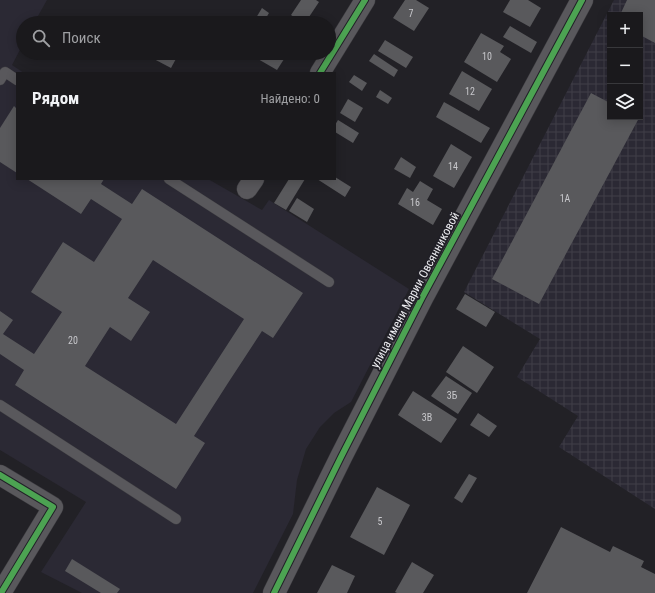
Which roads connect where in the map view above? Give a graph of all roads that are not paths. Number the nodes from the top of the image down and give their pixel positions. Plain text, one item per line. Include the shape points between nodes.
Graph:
1 (366, 0) edge
2 (582, 0) edge
3 (336, 48) edge
4 (328, 60) edge
5 (321, 72) edge
6 (16, 79) edge
7 (0, 80) edge
8 (172, 180) edge
9 (329, 282) dead end
10 (0, 405) edge
11 (0, 475) edge
12 (176, 519) dead end
13 (1, 593) edge
14 (274, 593) edge

1 - 3 street
2 - 14 street, улица имени Марии Овсянниковой via 422,298
4 - 5 street
6 - 7 lane via 5,72
8 - 9 lane
10 - 12 lane
11 - 13 street via 53,507

